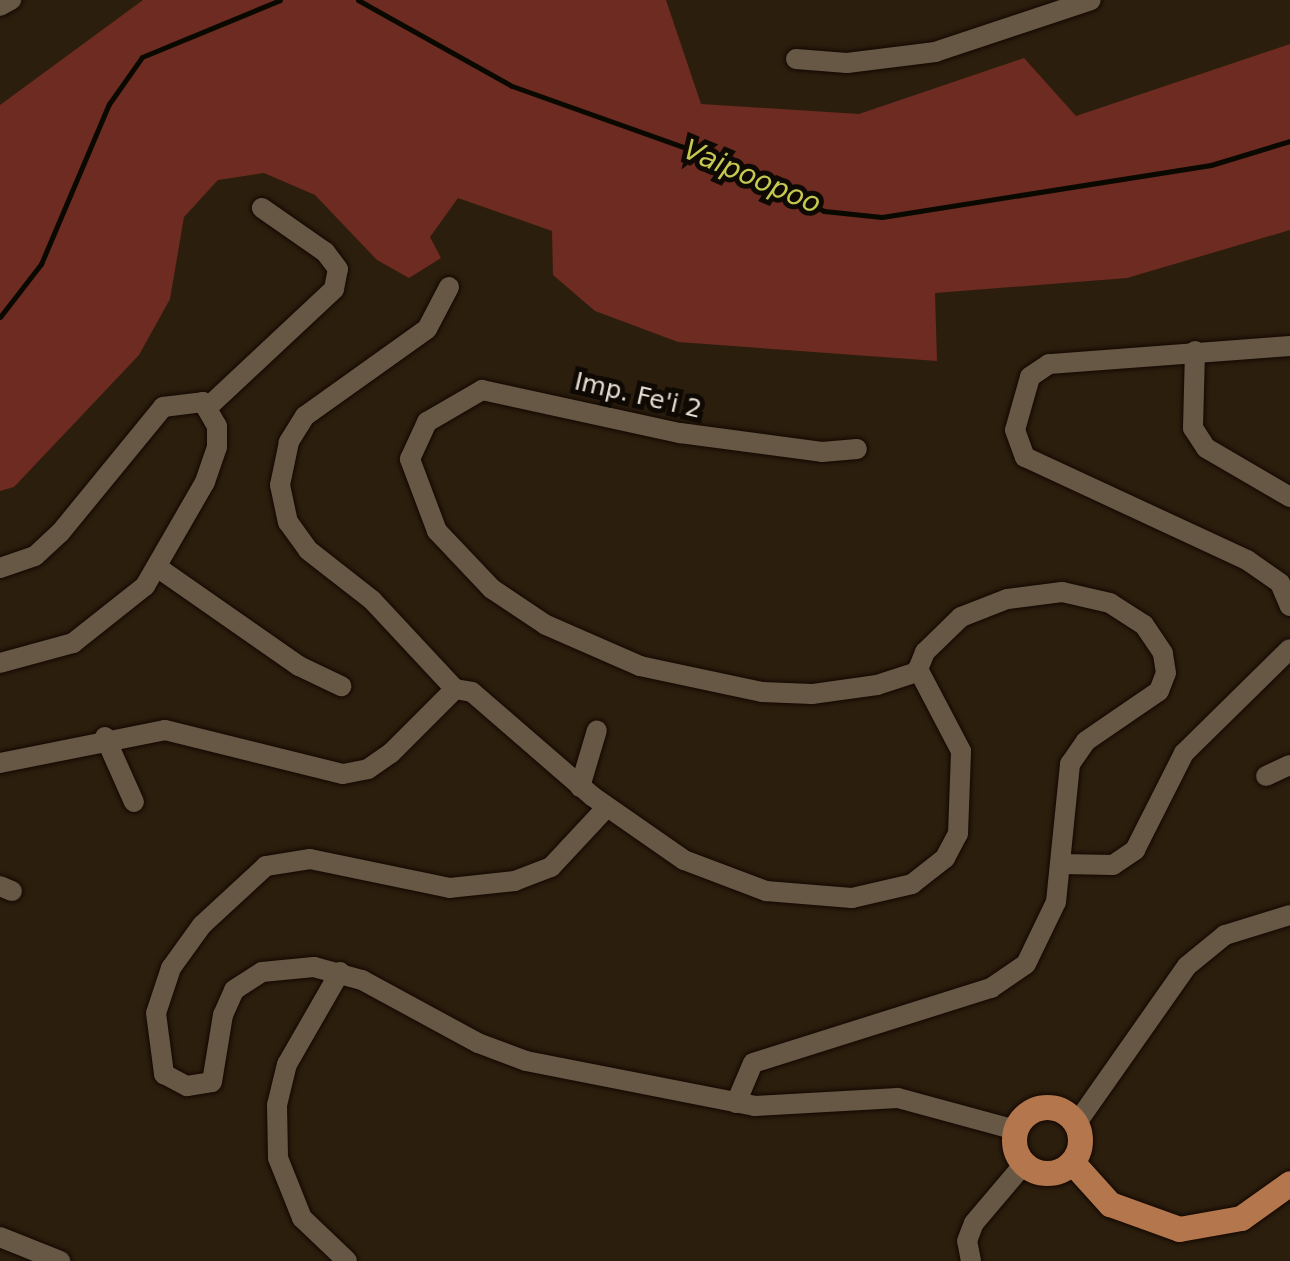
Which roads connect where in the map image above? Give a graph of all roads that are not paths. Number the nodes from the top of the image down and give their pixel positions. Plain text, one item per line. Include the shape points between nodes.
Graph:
1 (12, 0) edge
2 (1091, 0) edge
3 (0, 6) edge
4 (796, 59) dead end
5 (262, 208) dead end
6 (449, 287) dead end
7 (1290, 346) edge
8 (1196, 351) junction
9 (207, 408) junction
10 (857, 448) dead end
11 (1290, 497) edge
12 (158, 566) junction
13 (0, 568) edge
14 (1290, 606) edge
15 (1290, 648) edge
16 (0, 664) edge
17 (918, 668) junction
18 (340, 686) dead end
19 (455, 689) junction
20 (597, 730) dead end
21 (105, 738) junction
22 (0, 763) edge
23 (1290, 765) edge
24 (1266, 776) dead end
25 (580, 786) junction
26 (134, 802) dead end
27 (607, 807) junction
28 (1062, 864) junction
29 (1290, 914) edge
30 (340, 972) junction
31 (736, 1103) junction
32 (1076, 1124) junction
33 (1016, 1130) junction
34 (1072, 1162) junction
35 (1024, 1164) junction
36 (1290, 1182) edge
37 (0, 1238) edge
38 (60, 1261) edge
39 (348, 1261) edge
40 (971, 1261) edge

1 - 3 street
2 - 4 street via 935,52 847,63
5 - 9 street via 325,252 338,270 334,289
6 - 19 street via 427,329 305,416 289,442 280,484 288,522 308,550 372,600
7 - 8 street
8 - 11 street via 1193,428 1206,448
8 - 14 street via 1049,364 1030,377 1019,403 1015,430 1025,458 1247,560 1280,583
9 - 12 street via 217,426 217,447
9 - 13 street via 182,400 163,407 60,533 35,556
10 - 17 street, Imp. Fe'i 2 via 822,452 680,433 489,390 450,406 421,430 410,459 437,532 492,589 546,625 640,666 762,692 855,689
12 - 16 street via 102,626 73,643
12 - 18 street via 300,666
15 - 28 street via 1184,753 1135,850 1113,865
17 - 27 street via 957,737 962,814 945,858 906,887 816,898 748,886 684,860
17 - 28 street via 954,621 1035,594 1110,603 1157,641 1166,666 1159,691 1086,741 1070,764 1062,791
19 - 21 street via 391,753 368,769 343,774 165,730
19 - 25 street via 472,692
20 - 25 street
21 - 22 street
21 - 26 street
23 - 24 street
25 - 27 street
27 - 30 street via 551,867 515,881 450,888 310,859 266,866 202,925 171,968 156,1013 160,1065 176,1083 212,1082 222,1016 234,990 262,972 290,966
28 - 31 street via 1048,928 1020,968 991,988 753,1063
29 - 32 street via 1225,935 1187,966
30 - 31 street via 526,1061
30 - 39 street via 287,1064 278,1105 278,1158 302,1218
31 - 33 street via 791,1106 870,1095 974,1114
32 - 33 main road via 1056,1109 1040,1108
32 - 34 main road via 1080,1140
33 - 35 main road via 1015,1148
34 - 35 main road via 1054,1173
34 - 36 main road via 1110,1204 1179,1228 1241,1218
35 - 40 street via 974,1222 967,1241
37 - 38 street

